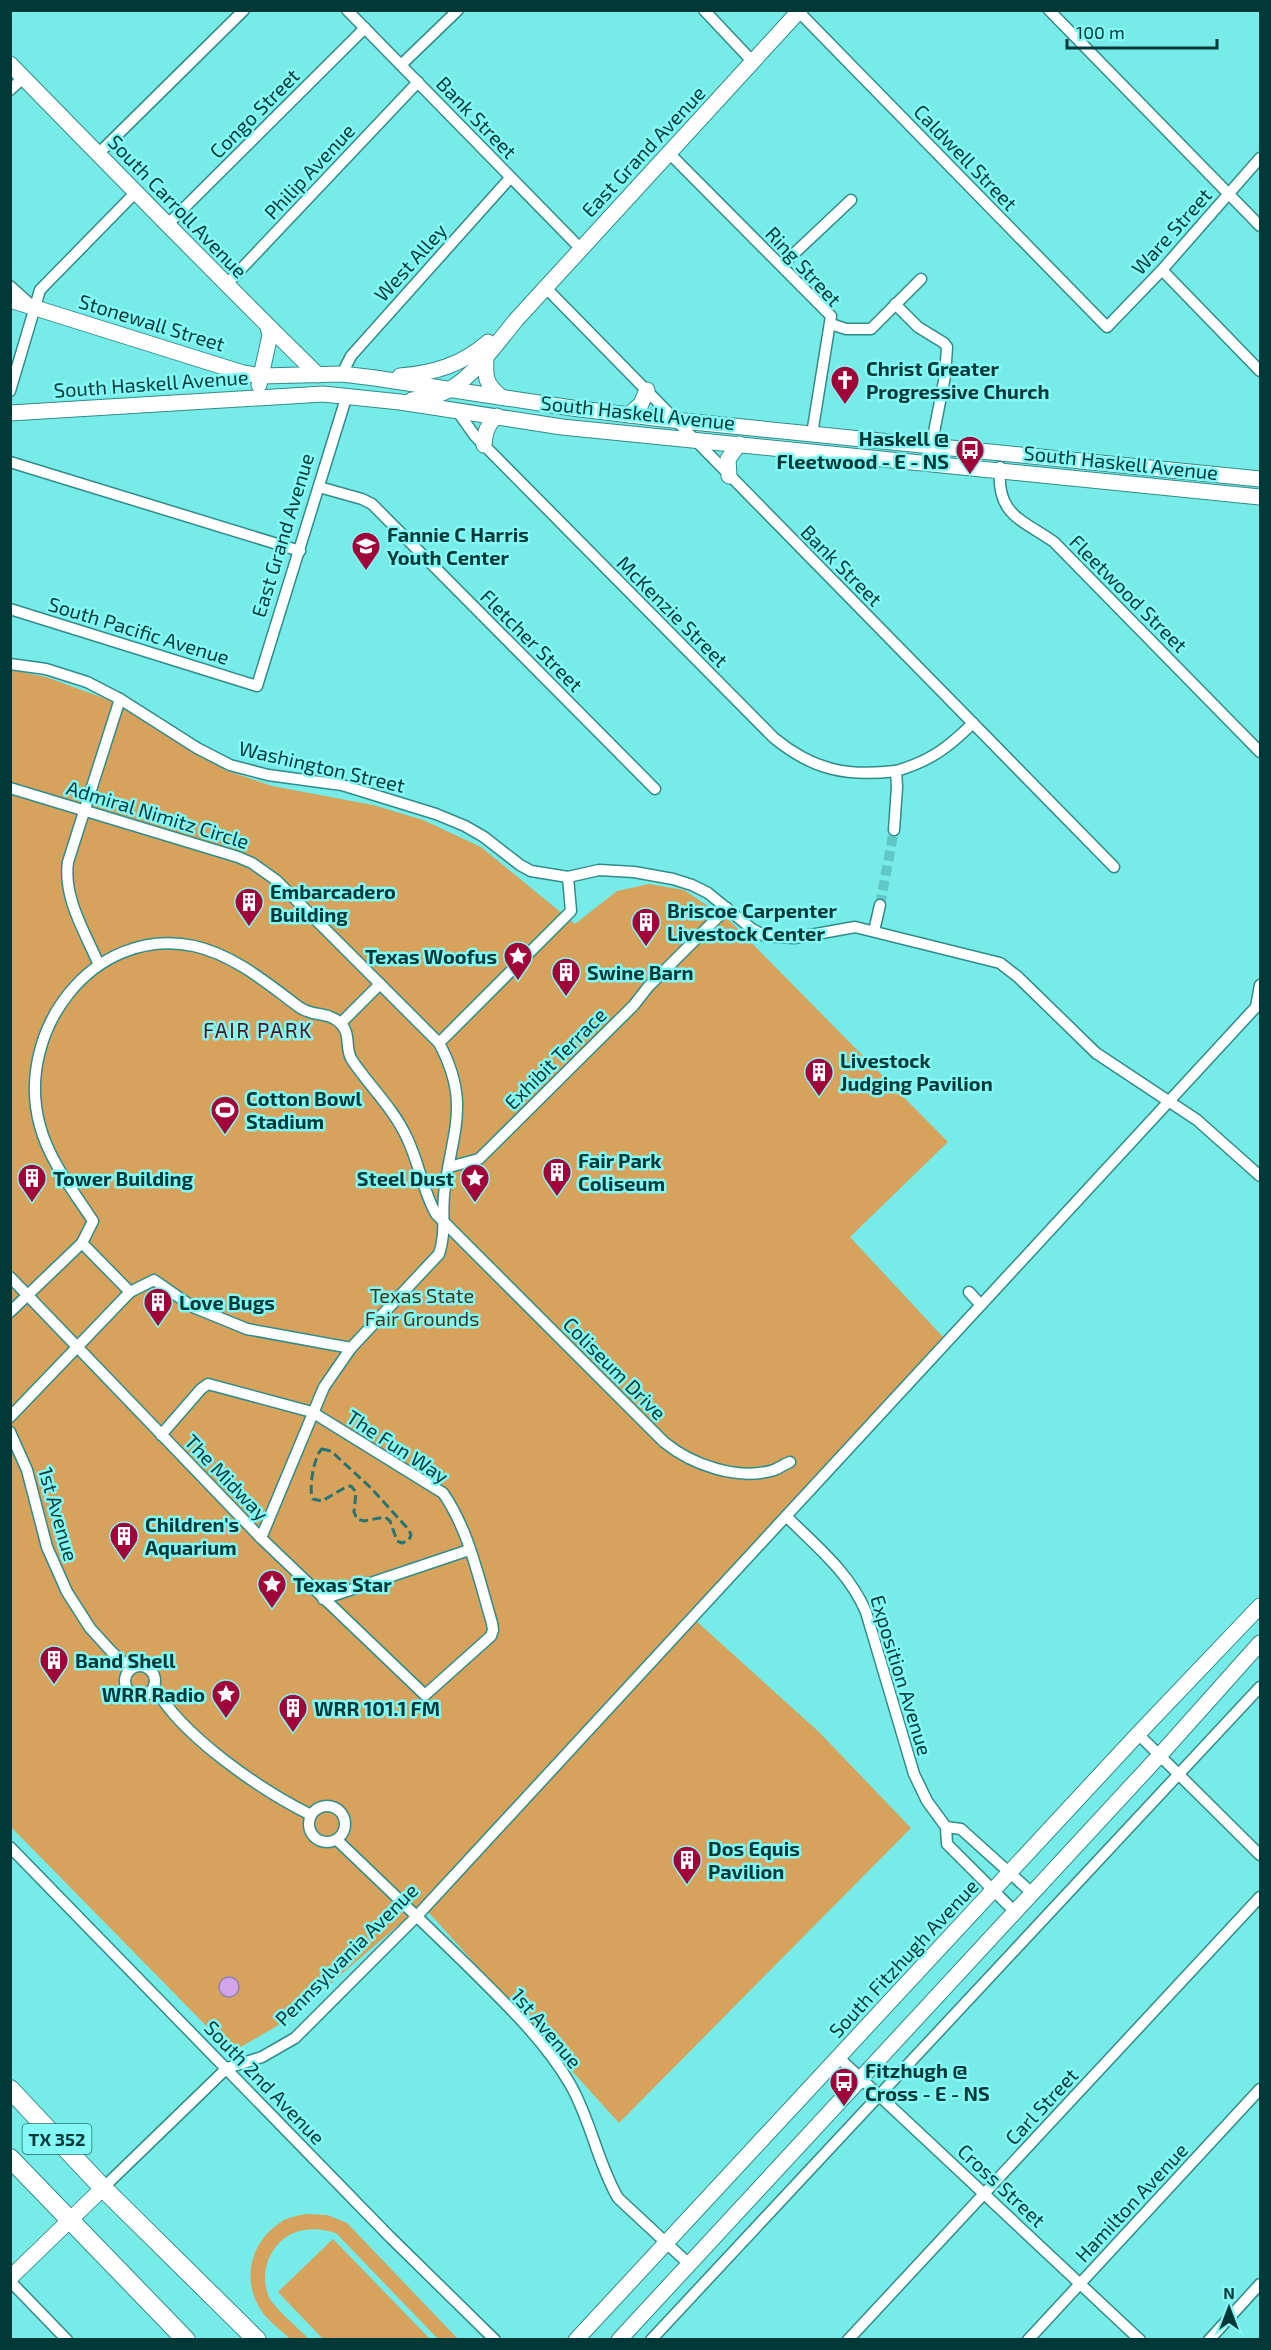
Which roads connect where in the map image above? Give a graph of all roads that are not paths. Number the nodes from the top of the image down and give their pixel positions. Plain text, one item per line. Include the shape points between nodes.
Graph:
1 (244, 10) edge
2 (347, 10) edge
3 (458, 10) edge
4 (704, 10) edge
5 (1050, 10) edge
6 (800, 11) edge
7 (365, 28) junction
8 (753, 61) junction
9 (10, 64) edge
10 (401, 65) junction
11 (24, 77) junction
12 (417, 82) junction
13 (10, 90) edge
14 (99, 154) junction
15 (670, 154) junction
16 (1260, 158) edge
17 (510, 178) junction
18 (136, 192) junction
19 (1228, 194) junction
20 (851, 200) dead end
21 (168, 224) junction
22 (1260, 226) edge
23 (581, 249) junction
24 (782, 266) junction
25 (1162, 270) junction
26 (921, 279) dead end
27 (226, 285) junction
28 (10, 286) edge
29 (546, 288) junction
30 (10, 300) edge
31 (895, 304) junction
32 (35, 308) junction
33 (516, 320) junction
34 (831, 324) junction
35 (268, 327) junction
36 (1107, 327) joint
37 (486, 357) junction
38 (455, 364) junction
39 (1260, 371) edge
40 (342, 374) junction
41 (318, 375) junction
42 (261, 376) junction
43 (375, 378) junction
44 (452, 388) junction
45 (647, 390) junction
46 (10, 391) edge
47 (347, 395) junction
48 (257, 397) junction
49 (501, 397) junction
50 (400, 402) junction
51 (458, 412) junction
52 (10, 413) edge
53 (629, 415) junction
54 (496, 416) junction
55 (676, 420) junction
56 (812, 434) junction
57 (695, 440) junction
58 (740, 444) junction
59 (931, 444) junction
60 (484, 445) junction
61 (1002, 452) junction
62 (10, 462) edge
63 (928, 463) junction
64 (1000, 471) junction
65 (729, 476) junction
66 (1260, 479) edge
67 (320, 487) junction
68 (1260, 497) edge
69 (300, 551) junction
70 (10, 609) edge
71 (10, 664) edge
72 (257, 686) joint
73 (120, 699) junction
74 (973, 723) junction
75 (1260, 752) edge
76 (896, 771) junction
77 (10, 788) edge
78 (655, 789) dead end
79 (86, 810) junction
80 (894, 830) tunnel mouth
81 (1114, 867) dead end
82 (568, 877) junction
83 (880, 905) tunnel mouth
84 (727, 908) junction
85 (874, 931) junction
86 (99, 965) junction
87 (380, 984) junction
88 (1260, 985) edge
89 (341, 1023) junction
90 (439, 1043) junction
91 (1168, 1102) junction
92 (449, 1167) junction
93 (1260, 1176) edge
94 (445, 1225) junction
95 (82, 1243) junction
96 (10, 1277) edge
97 (130, 1292) junction
98 (969, 1292) dead end
99 (27, 1294) junction
100 (980, 1304) junction
101 (10, 1312) edge
102 (351, 1348) junction
103 (78, 1349) junction
104 (312, 1412) junction
105 (10, 1417) edge
106 (10, 1432) edge
107 (161, 1436) junction
108 (790, 1462) dead end
109 (786, 1516) junction
110 (261, 1538) junction
111 (469, 1550) junction
112 (322, 1599) junction
113 (1260, 1609) edge
114 (1260, 1642) edge
115 (121, 1661) junction
116 (138, 1666) junction
117 (124, 1678) junction
118 (153, 1686) junction
119 (1260, 1687) edge
120 (424, 1695) joint
121 (142, 1696) junction
122 (163, 1703) junction
123 (1138, 1734) junction
124 (1160, 1755) junction
125 (1179, 1774) junction
126 (311, 1815) junction
127 (946, 1827) junction
128 (337, 1840) junction
129 (10, 1847) edge
130 (1260, 1855) edge
131 (1010, 1873) junction
132 (994, 1891) junction
133 (1032, 1893) junction
134 (1260, 1897) edge
135 (1015, 1912) junction
136 (416, 1917) junction
137 (839, 2058) junction
138 (227, 2068) junction
139 (861, 2078) junction
140 (10, 2089) edge
141 (1260, 2089) edge
142 (878, 2094) junction
143 (10, 2158) edge
144 (103, 2188) junction
145 (984, 2193) junction
146 (71, 2220) junction
147 (666, 2243) junction
148 (690, 2265) junction
149 (10, 2280) edge
150 (1080, 2284) junction
151 (1260, 2284) edge
152 (67, 2340) edge
153 (186, 2340) edge
154 (257, 2340) edge
155 (495, 2340) edge
156 (576, 2340) edge
157 (619, 2340) edge
158 (651, 2340) edge
159 (848, 2340) edge
160 (1029, 2340) edge
161 (1140, 2340) edge
162 (1209, 2340) edge

1 - 14 street
2 - 7 street, Bank Street
3 - 10 street
4 - 8 street
5 - 19 street
6 - 8 main road, East Grand Avenue
6 - 36 street, Caldwell Street
7 - 10 street, Bank Street
7 - 21 street, Congo Street
8 - 15 main road, East Grand Avenue
9 - 11 main road, South Carroll Avenue
10 - 12 street, Bank Street
11 - 13 street
11 - 14 main road, South Carroll Avenue
12 - 17 street, Bank Street
12 - 27 street, Philip Avenue
14 - 18 main road, South Carroll Avenue
15 - 23 main road, East Grand Avenue
15 - 24 street, Ring Street
16 - 19 street, Ware Street
17 - 23 street, Bank Street
17 - 40 street, West Alley via 351,356
18 - 21 main road, South Carroll Avenue
18 - 32 street via 40,290
19 - 22 street
19 - 25 street, Ware Street
20 - 24 street
21 - 27 main road, South Carroll Avenue
23 - 29 main road, East Grand Avenue
24 - 34 street, Ring Street via 831,316
25 - 36 street, Ware Street
25 - 39 street
26 - 31 street
27 - 35 main road, South Carroll Avenue
28 - 32 street
29 - 33 main road, East Grand Avenue
29 - 45 street, Bank Street
30 - 32 main road, Stonewall Street
31 - 34 street via 871,329 846,329
31 - 59 street via 918,327 947,347
32 - 42 main road, Stonewall Street
32 - 46 street
33 - 37 main road, East Grand Avenue
33 - 38 main road, East Grand Avenue via 474,354
34 - 56 street, Ring Street
35 - 41 main road, South Carroll Avenue
35 - 42 main road via 270,335
37 - 44 main road, East Grand Avenue
37 - 49 main road via 486,379
38 - 43 main road, East Grand Avenue via 436,371
38 - 44 main road
40 - 41 main road, South Haskell Avenue
40 - 43 main road, South Haskell Avenue
41 - 42 main road, Stonewall Street
42 - 48 main road
43 - 44 main road, South Haskell Avenue
44 - 49 main road, South Haskell Avenue
44 - 50 main road via 431,397
44 - 51 main road
45 - 53 main road via 641,404
45 - 55 street, Bank Street
47 - 48 main road, South Haskell Avenue
47 - 50 main road, South Haskell Avenue
47 - 67 street, East Grand Avenue
48 - 52 main road, South Haskell Avenue
49 - 53 main road, South Haskell Avenue
50 - 51 main road, South Haskell Avenue
51 - 54 main road, South Haskell Avenue
51 - 60 street, McKenzie Street
53 - 55 main road, South Haskell Avenue
54 - 57 main road, South Haskell Avenue via 562,427
54 - 60 main road via 484,433
55 - 56 main road, South Haskell Avenue
55 - 57 street, Bank Street
56 - 59 main road, South Haskell Avenue
57 - 58 main road, South Haskell Avenue
57 - 65 street, Bank Street
58 - 63 main road, South Haskell Avenue
58 - 65 main road via 728,459
59 - 61 main road, South Haskell Avenue
59 - 63 street
60 - 76 street, McKenzie Street via 786,748 834,770 854,774
61 - 64 street, Fleetwood Street
61 - 66 main road, South Haskell Avenue
62 - 69 street
63 - 64 main road, South Haskell Avenue
64 - 68 main road, South Haskell Avenue
64 - 75 street, Fleetwood Street via 1005,504 1014,517 1054,542
65 - 74 street, Bank Street
67 - 69 street, East Grand Avenue
67 - 78 street, Fletcher Street via 372,504
69 - 72 street, East Grand Avenue
70 - 72 street, South Pacific Avenue
71 - 73 street, Washington Street via 70,676
73 - 79 street
73 - 82 street, Washington Street via 230,765 268,775 342,785 400,802 465,825 531,871
74 - 76 street, McKenzie Street via 938,754
74 - 81 street, Bank Street
76 - 80 street
77 - 79 street, Admiral Nimitz Circle
79 - 86 street via 66,875 69,894
79 - 87 street, Admiral Nimitz Circle via 259,867
82 - 84 street, Washington Street via 599,870 673,879 707,893
82 - 90 street via 571,910
83 - 85 street
84 - 85 street, Washington Street via 765,936 794,938 855,927
84 - 92 street, Exhibit Terrace via 479,1159
85 - 91 street, Washington Street via 1000,963 1096,1053
86 - 89 street via 156,945 194,946 248,969 304,1011 332,1016
86 - 95 street via 70,990 52,1019 40,1048 34,1082 37,1114 45,1140 93,1221
87 - 89 street
87 - 90 street, Admiral Nimitz Circle
88 - 91 street, Pennsylvania Avenue via 1256,1007
89 - 94 street, Coliseum Drive via 347,1032 349,1053 407,1136 429,1202
90 - 92 street via 453,1076 458,1111
91 - 93 street, Washington Street via 1197,1120
91 - 100 street, Pennsylvania Avenue
92 - 94 street via 443,1201
94 - 102 street via 439,1254
94 - 108 street, Coliseum Drive via 676,1452 704,1465 741,1472 774,1470
95 - 97 street
95 - 99 street
96 - 99 street, The Midway
97 - 102 street via 154,1280 193,1306 247,1329
97 - 103 street
98 - 100 street
99 - 101 street
99 - 103 street, The Midway
100 - 109 street, Pennsylvania Avenue
102 - 104 street
103 - 105 street
103 - 107 street, The Midway
104 - 107 street, The Fun Way via 208,1384
104 - 110 street
104 - 111 street, The Fun Way via 443,1493
106 - 115 street, 1st Avenue via 25,1461 42,1531 60,1578 80,1614
107 - 110 street, The Midway
109 - 127 street, Exposition Avenue via 856,1590 914,1774
109 - 136 street, Pennsylvania Avenue
110 - 112 street, The Midway
111 - 112 street
111 - 120 street, The Fun Way via 493,1630
112 - 120 street, The Midway
113 - 123 main road, South Fitzhugh Avenue
114 - 124 main road
115 - 116 street
115 - 117 street
116 - 117 street
116 - 118 street via 152,1672
117 - 121 street via 129,1692
118 - 121 street
118 - 122 street
119 - 125 street
121 - 122 street
122 - 126 street via 218,1754 261,1786
123 - 124 street
123 - 131 main road, South Fitzhugh Avenue
124 - 125 street
124 - 133 main road
125 - 130 street
125 - 142 street
126 - 128 street via 309,1827 314,1838 325,1843
126 - 128 street via 320,1807 338,1809 345,1818 345,1830
127 - 131 street, Exposition Avenue via 961,1829
127 - 132 street, Exposition Avenue via 947,1844
128 - 136 street, 1st Avenue
129 - 138 street, South 2nd Avenue
131 - 132 main road, South Fitzhugh Avenue
131 - 133 street, Exposition Avenue
132 - 135 street, Exposition Avenue
132 - 137 main road, South Fitzhugh Avenue
133 - 135 main road
134 - 145 street, Carl Street
135 - 139 main road
136 - 138 street, Pennsylvania Avenue via 296,2038 262,2057
136 - 147 street, 1st Avenue via 504,2002 554,2060 579,2102 610,2185 618,2198
137 - 139 street, Cross Street
137 - 147 main road, South Fitzhugh Avenue
138 - 144 street, Pennsylvania Avenue
138 - 155 street, South 2nd Avenue
139 - 142 street, Cross Street
139 - 148 main road
140 - 144 main road, TX 352
141 - 150 street, Hamilton Avenue
142 - 145 street, Cross Street
142 - 158 street
143 - 146 main road, TX 352
144 - 146 main road, Pennsylvania Avenue
144 - 154 main road, TX 352
145 - 150 street, Cross Street
145 - 159 street, Carl Street
146 - 149 main road, Pennsylvania Avenue
146 - 153 main road, TX 352
147 - 148 street, 1st Avenue
147 - 156 main road, South Fitzhugh Avenue
148 - 157 main road
149 - 152 street
150 - 160 street, Hamilton Avenue
150 - 161 street, Cross Street
151 - 162 street

